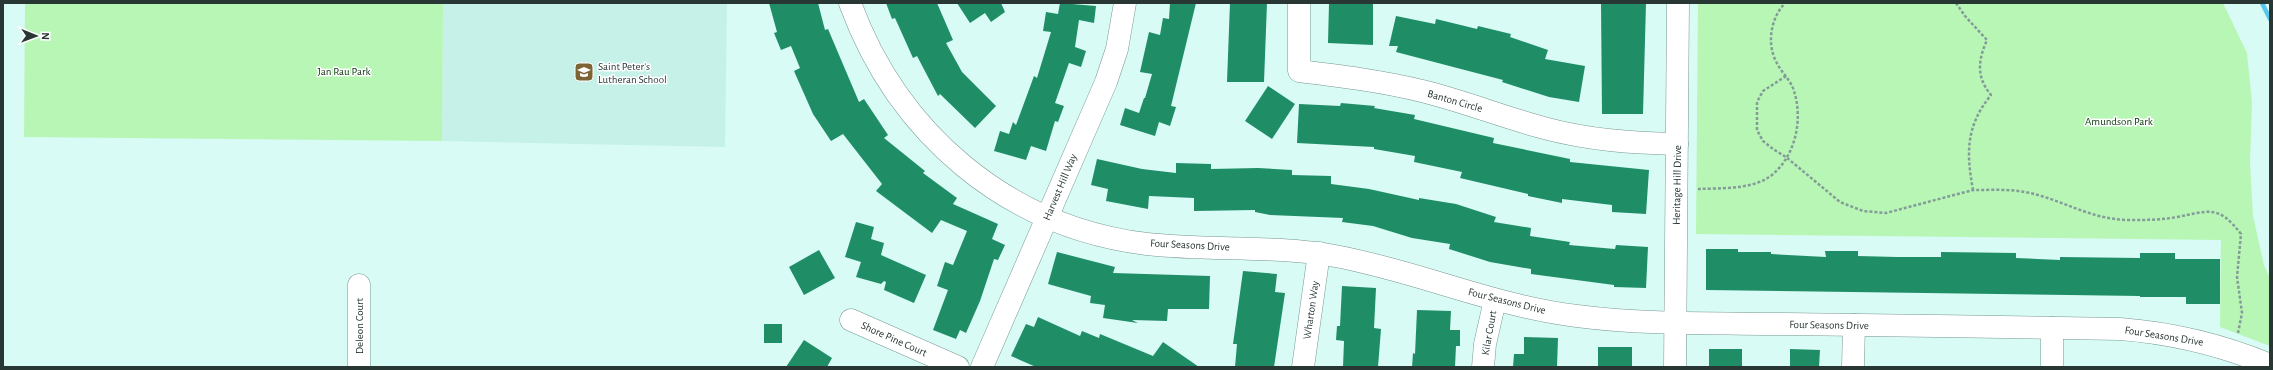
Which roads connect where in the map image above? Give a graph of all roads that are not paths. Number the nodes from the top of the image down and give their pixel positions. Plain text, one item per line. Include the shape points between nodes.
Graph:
1 (850, 3) edge
2 (1124, 3) edge
3 (1299, 3) edge
4 (1678, 3) edge
5 (1677, 144) junction
6 (1048, 217) junction
7 (1318, 253) junction
8 (359, 285) dead end
9 (1495, 300) junction
10 (851, 320) dead end
11 (1675, 322) junction
12 (1854, 325) junction
13 (2052, 328) junction
14 (2270, 365) edge
15 (359, 367) edge
16 (958, 367) edge
17 (982, 367) edge
18 (1303, 367) edge
19 (1483, 367) edge
20 (1675, 367) edge
21 (1853, 367) edge
22 (2052, 367) edge

1 - 6 street, Four Seasons Drive via 860,30 889,83 912,115 933,138 960,164 996,190
2 - 6 street, Harvest Hill Way via 1116,49 1106,82
3 - 5 street, Banton Circle via 1299,71 1364,79 1421,91 1544,128 1586,137
4 - 5 street, Heritage Hill Drive
5 - 11 street, Heritage Hill Drive
6 - 7 street, Four Seasons Drive via 1104,236 1148,244 1264,248
6 - 17 street, Harvest Hill Way
7 - 9 street, Four Seasons Drive via 1404,272
7 - 18 street, Wharton Way
8 - 15 street, Deleon Court
9 - 11 street, Four Seasons Drive via 1576,316
9 - 19 street, Kilar Court
10 - 16 street, Shore Pine Court
11 - 12 street, Four Seasons Drive
11 - 20 street, Heritage Hill Drive
12 - 13 street, Four Seasons Drive
12 - 21 street
13 - 14 street, Four Seasons Drive via 2120,329 2180,336 2216,345
13 - 22 street

